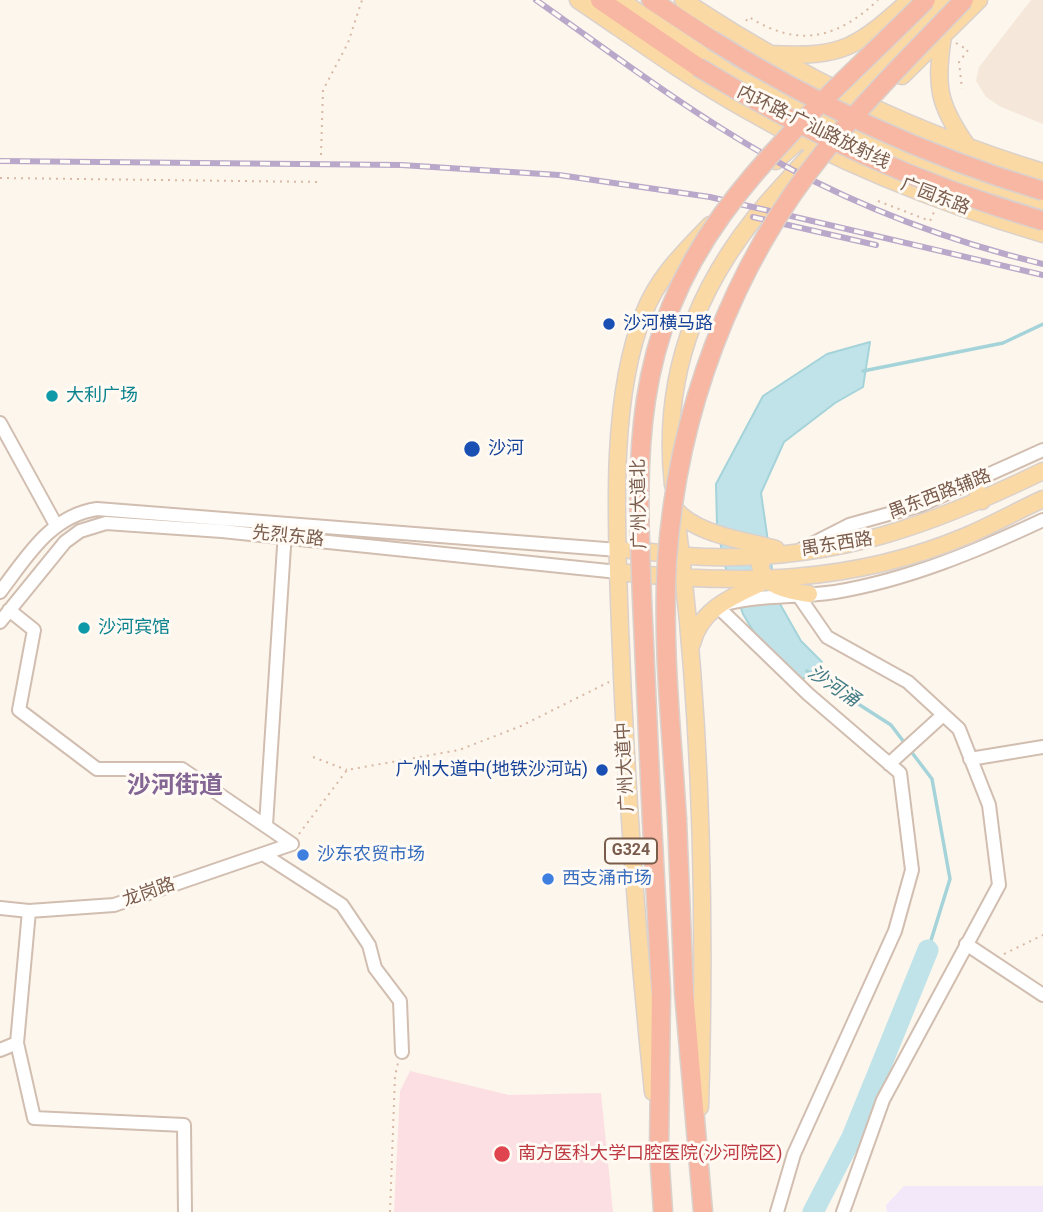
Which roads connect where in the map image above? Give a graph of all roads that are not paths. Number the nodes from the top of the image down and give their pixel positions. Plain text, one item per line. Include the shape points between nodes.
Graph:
1 (579, 0) edge
2 (600, 0) edge
3 (620, 0) edge
4 (633, 0) edge
5 (651, 0) edge
6 (683, 0) edge
7 (910, 0) edge
8 (926, 0) edge
9 (943, 0) edge
10 (964, 0) edge
11 (979, 0) edge
12 (943, 36) junction
13 (765, 53) junction
14 (859, 105) junction
15 (826, 116) junction
16 (838, 131) junction
17 (807, 140) junction
18 (970, 149) junction
19 (1043, 172) edge
20 (1043, 191) edge
21 (1043, 201) edge
22 (1043, 211) edge
23 (1043, 221) edge
24 (1043, 234) edge
25 (0, 423) edge
26 (1043, 450) edge
27 (1043, 471) edge
28 (973, 483) junction
29 (1043, 499) edge
30 (982, 501) junction
31 (675, 509) junction
32 (1000, 520) junction
33 (1043, 520) edge
34 (56, 525) junction
35 (285, 530) junction
36 (1007, 536) junction
37 (618, 550) junction
38 (757, 550) junction
39 (793, 552) junction
40 (681, 555) junction
41 (618, 572) junction
42 (684, 579) junction
43 (761, 584) junction
44 (0, 592) edge
45 (803, 595) junction
46 (717, 606) junction
47 (9, 610) junction
48 (0, 622) edge
49 (690, 657) junction
50 (943, 715) junction
51 (1043, 747) edge
52 (971, 759) junction
53 (892, 762) junction
54 (652, 821) joint
55 (266, 825) junction
56 (263, 854) junction
57 (0, 908) edge
58 (29, 911) junction
59 (966, 944) junction
60 (1043, 995) edge
61 (17, 1043) junction
62 (0, 1050) edge
63 (402, 1052) road end
64 (699, 1148) junction
65 (659, 1151) junction
66 (185, 1212) edge
67 (663, 1212) edge
68 (703, 1212) edge
69 (778, 1212) edge
70 (843, 1212) edge

1 - 17 main road, 广园东路 via 708,87
2 - 23 highway, 内环路-广汕路放射线, bridge via 698,67 783,116 911,175
3 - 15 main road via 729,73
4 - 15 main road via 745,74
5 - 20 highway, 内环路-广汕路放射线, bridge via 741,59 826,105 943,157
6 - 13 main road
7 - 13 main road via 878,28 846,47 811,57
8 - 54 highway, 广州大道北, bridge via 751,176 703,244 659,339 644,399 638,485
9 - 14 main road, 广州大道北
10 - 64 highway, 广州大道北, bridge via 871,97 803,180 745,276 706,366 676,482 667,562 667,636 684,992
11 - 12 main road, 广州大道北
12 - 14 main road, 广州大道北
12 - 18 main road via 937,81 940,99
13 - 14 main road
14 - 15 main road
14 - 16 main road, 广州大道北
14 - 18 main road
15 - 17 main road, 广州大道北
16 - 17 main road, 广州大道北
16 - 21 main road
16 - 22 main road via 947,180
17 - 24 main road, 广园东路 via 909,188
17 - 31 main road, 广州大道北 via 739,236 696,313 680,362 673,404
17 - 37 main road, 广州大道北 via 680,256 643,313 625,392
18 - 19 main road
25 - 34 street
26 - 28 street, 禺东西路辅路
27 - 30 main road, 禺东西路
28 - 30 main road
28 - 39 street, 禺东西路辅路 via 921,505 849,525
29 - 32 main road, 禺东西路
30 - 39 main road, 禺东西路 via 885,537
31 - 38 main road via 690,521
31 - 40 main road, 广州大道北
32 - 36 main road
32 - 43 main road, 禺东西路 via 954,541 887,562
33 - 36 street
34 - 35 street, 先烈东路 via 85,511 111,508
34 - 44 street, 先烈东路
35 - 37 street, 先烈东路
35 - 41 street, 先烈东路
35 - 47 street, 先烈东路 via 97,524 65,542
35 - 55 street
36 - 45 street via 909,573 835,592
37 - 40 main road, 禺东西路
37 - 41 main road, 广州大道中 / G324
38 - 39 main road, 禺东西路
38 - 40 main road, 禺东西路
38 - 43 main road
40 - 42 main road, 广州大道北
41 - 42 main road, 禺东西路
41 - 65 main road, 广州大道中 / G324 via 632,864
42 - 43 main road, 禺东西路
42 - 49 main road, 广州大道北
43 - 45 main road
43 - 45 street via 775,597
43 - 46 main road
45 - 50 street via 827,638 908,682
46 - 49 main road via 695,631
46 - 53 street via 808,694
47 - 48 street, 先烈东路
47 - 55 street via 34,630 19,710 97,769 182,769
49 - 64 main road via 703,920
50 - 52 street via 958,729
50 - 53 street
51 - 52 street
52 - 59 street via 989,805 999,885
53 - 69 street via 900,773 912,870 895,931 794,1154
54 - 65 highway, 广州大道中 via 661,991
55 - 56 street, 龙岗路 via 292,844
56 - 58 street, 龙岗路 via 114,905
56 - 63 street via 342,905 369,945 375,968 400,1001
57 - 58 street, 龙岗路
58 - 61 street
59 - 60 street
59 - 70 street via 883,1100
61 - 62 street
61 - 66 street via 34,1118 184,1125
64 - 68 highway
65 - 67 highway, 广州大道中 / G324

